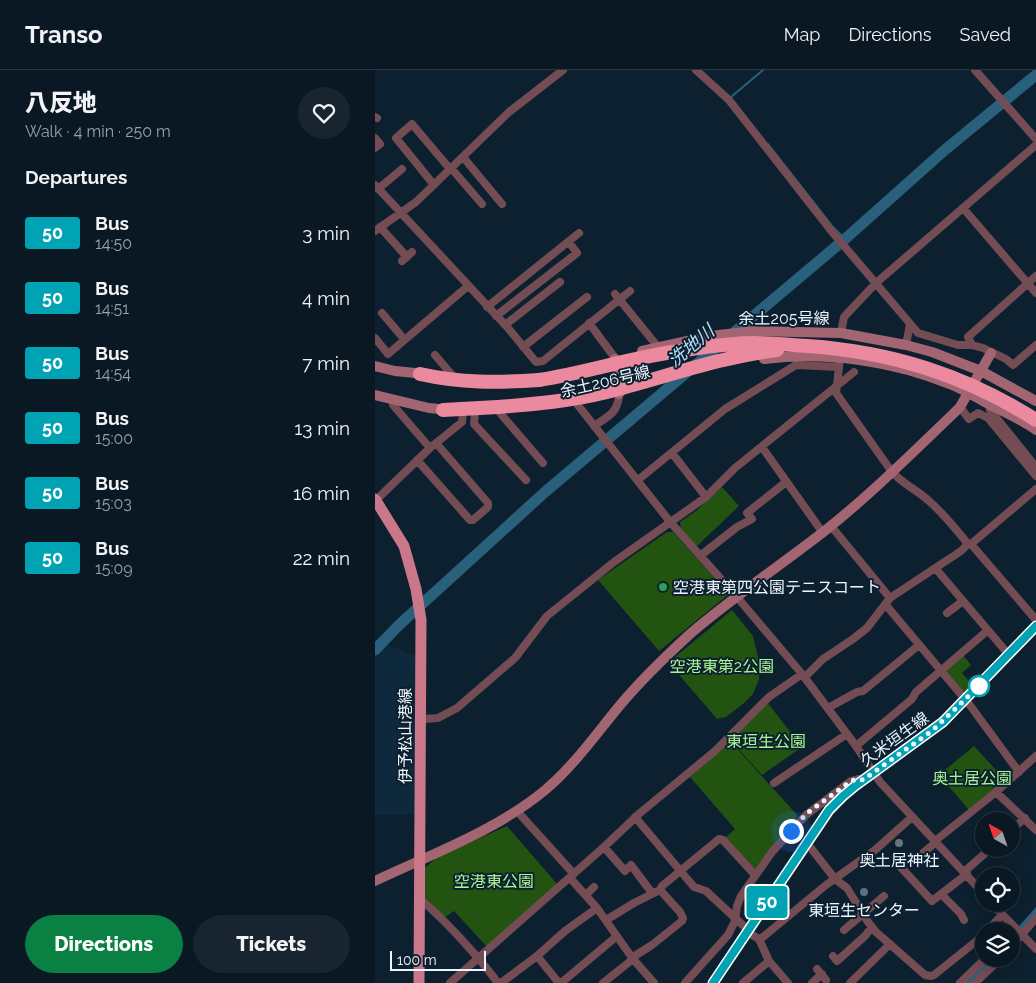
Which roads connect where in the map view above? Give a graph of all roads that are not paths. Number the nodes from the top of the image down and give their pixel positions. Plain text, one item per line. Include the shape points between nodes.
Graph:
1 (563, 70) edge
2 (696, 70) edge
3 (975, 70) edge
4 (375, 138) edge
5 (1036, 139) edge
6 (1036, 145) edge
7 (375, 148) edge
8 (463, 156) junction
9 (402, 169) dead end
10 (451, 169) junction
11 (434, 185) junction
12 (377, 187) edge
13 (499, 203) dead end
14 (482, 204) dead end
15 (963, 208) junction
16 (400, 212) junction
17 (377, 228) edge
18 (579, 233) dead end
19 (566, 241) junction
20 (407, 257) dead end
21 (1036, 276) edge
22 (560, 282) dead end
23 (876, 283) junction
24 (1028, 284) junction
25 (467, 286) junction
26 (630, 291) dead end
27 (1036, 293) edge
28 (587, 297) dead end
29 (617, 297) junction
30 (487, 307) junction
31 (382, 313) dead end
32 (496, 316) junction
33 (591, 319) junction
34 (910, 324) junction
35 (505, 325) junction
36 (841, 333) junction
37 (375, 338) edge
38 (404, 339) junction
39 (906, 345) junction
40 (972, 345) junction
41 (807, 346) junction
42 (523, 347) junction
43 (658, 347) junction
44 (1033, 348) edge
45 (991, 353) junction
46 (435, 355) dead end
47 (1036, 357) edge
48 (615, 358) junction
49 (840, 362) junction
50 (375, 366) edge
51 (981, 370) junction
52 (854, 372) dead end
53 (420, 374) junction
54 (452, 375) junction
55 (837, 385) junction
56 (968, 393) junction
57 (375, 395) edge
58 (619, 396) junction
59 (393, 400) junction
60 (1036, 401) edge
61 (577, 404) junction
62 (960, 407) junction
63 (443, 410) junction
64 (499, 410) junction
65 (990, 410) dead end
66 (463, 412) junction
67 (475, 412) junction
68 (1036, 420) edge
69 (594, 426) junction
70 (1036, 430) edge
71 (433, 446) junction
72 (762, 447) junction
73 (672, 453) junction
74 (541, 458) dead end
75 (417, 460) junction
76 (1036, 468) edge
77 (892, 472) junction
78 (1036, 476) edge
79 (526, 480) dead end
80 (637, 480) junction
81 (786, 482) junction
82 (1036, 489) edge
83 (706, 497) junction
84 (377, 505) edge
85 (671, 523) junction
86 (831, 526) junction
87 (823, 533) junction
88 (970, 544) junction
89 (700, 556) junction
90 (936, 568) junction
91 (737, 597) junction
92 (887, 601) junction
93 (963, 601) junction
94 (947, 614) dead end
95 (1036, 620) edge
96 (1036, 626) edge
97 (987, 631) junction
98 (919, 645) junction
99 (1009, 655) junction
100 (941, 672) junction
101 (803, 676) junction
102 (965, 700) junction
103 (828, 708) junction
104 (422, 719) junction
105 (847, 734) junction
106 (856, 746) junction
107 (1036, 756) edge
108 (1019, 772) junction
109 (873, 773) junction
110 (863, 780) junction
111 (774, 783) dead end
112 (996, 792) junction
113 (517, 811) junction
114 (635, 817) junction
115 (912, 817) junction
116 (1025, 818) junction
117 (1020, 822) edge
118 (1036, 830) edge
119 (935, 842) junction
120 (807, 843) junction
121 (604, 847) junction
122 (923, 853) dead end
123 (981, 858) edge
124 (420, 861) junction
125 (896, 862) dead end
126 (680, 871) junction
127 (966, 872) junction
128 (572, 875) junction
129 (755, 875) junction
130 (835, 878) junction
131 (375, 881) edge
132 (975, 883) edge
133 (594, 887) dead end
134 (661, 890) junction
135 (653, 893) junction
136 (941, 894) junction
137 (586, 895) junction
138 (884, 896) dead end
139 (419, 899) junction
140 (597, 908) junction
141 (999, 912) edge
142 (863, 914) junction
143 (1002, 915) junction
144 (735, 918) junction
145 (1036, 918) edge
146 (606, 920) junction
147 (964, 920) dead end
148 (995, 922) edge
149 (1009, 922) edge
150 (872, 927) junction
151 (1020, 929) edge
152 (844, 930) dead end
153 (747, 931) junction
154 (1020, 934) edge
155 (617, 936) junction
156 (759, 939) junction
157 (975, 943) edge
158 (890, 944) junction
159 (1036, 949) edge
160 (537, 956) junction
161 (833, 956) dead end
162 (633, 958) junction
163 (478, 959) junction
164 (769, 961) junction
165 (977, 967) edge
166 (992, 967) edge
167 (821, 974) dead end
168 (419, 983) edge
169 (450, 983) edge
170 (500, 983) edge
171 (560, 983) edge
172 (603, 983) edge
173 (654, 983) edge
174 (685, 983) edge
175 (713, 983) edge
176 (743, 983) edge
177 (788, 983) edge
178 (812, 983) edge
179 (850, 983) edge
180 (960, 983) edge
181 (975, 983) edge

1 - 8 street via 509,112
2 - 23 street via 729,100 846,250
3 - 5 street
4 - 7 street via 379,144
6 - 15 street
8 - 10 street
8 - 13 street
9 - 12 street
10 - 11 street
10 - 11 street via 411,124 396,138
10 - 14 street
11 - 16 street
12 - 16 street
15 - 23 street
15 - 24 street
16 - 17 street
16 - 25 street
17 - 20 street
18 - 19 street
19 - 30 street via 508,286
19 - 32 street via 577,253
21 - 24 street
22 - 35 street
23 - 34 street
23 - 36 street via 844,317
24 - 27 street
24 - 40 street via 968,337
25 - 30 street
25 - 38 street
26 - 29 street
28 - 42 street via 576,300
29 - 33 street
29 - 43 street via 641,321
30 - 32 street
31 - 38 street
32 - 35 street
33 - 42 street via 543,360 536,362
33 - 48 street
34 - 39 street
34 - 40 street via 918,333 958,345
35 - 42 street
36 - 39 street, 余土205号線
36 - 43 street, 余土205号線 via 754,331
36 - 49 street
37 - 38 street via 388,354
39 - 51 street, 余土205号線
40 - 45 street
41 - 53 highway, bridge via 766,343 670,352 539,380 474,382
41 - 64 highway, bridge via 717,361 570,400
41 - 68 highway, bridge via 852,350 913,363 969,384
43 - 48 street, 余土205号線
44 - 45 street via 1013,365
44 - 47 street
45 - 51 street
46 - 54 street
48 - 54 street, 余土205号線 via 532,374 497,377
48 - 58 street
49 - 55 street
49 - 56 street, 余土206号線 via 884,365 919,373
49 - 58 street, 余土206号線 via 783,356 751,360
49 - 73 street via 796,365 725,409
50 - 53 street, 余土205号線
51 - 56 street
51 - 60 street, 余土205号線
52 - 55 street
53 - 54 street, 余土205号線
55 - 72 street
55 - 77 street via 836,393
56 - 62 street
56 - 70 street, 余土206号線
57 - 59 street, 余土206号線
58 - 61 street, 余土206号線
58 - 69 street via 614,412
59 - 63 street, 余土206号線
59 - 71 street via 393,405
61 - 64 street, 余土206号線
61 - 69 street
62 - 77 street
62 - 78 street via 969,418 978,414 988,418
63 - 64 highway
63 - 66 street, 余土206号線
64 - 67 street, 余土206号線
64 - 74 street
65 - 76 street
66 - 67 street, 余土206号線
66 - 71 street via 461,422
67 - 79 street via 474,424
69 - 80 street
71 - 75 street
71 - 75 street via 488,503 488,507 470,520
72 - 81 street
72 - 83 street
73 - 80 street
73 - 83 street
75 - 84 street
77 - 86 street
77 - 88 street via 927,499
80 - 85 street
81 - 87 street
81 - 89 street via 747,513 752,519
82 - 88 street
83 - 85 street
84 - 104 main road, 伊予松山港線 via 404,546 417,595 421,617
85 - 89 street
85 - 104 street via 614,562 547,616 515,658 457,708 438,718
86 - 87 street
86 - 92 street
87 - 91 street
88 - 90 street
88 - 95 street
89 - 91 street
90 - 92 street
90 - 93 street
91 - 101 street
91 - 113 street via 663,659 631,692 572,764
92 - 98 street
92 - 101 street via 867,628
93 - 94 street
93 - 97 street
96 - 99 street, 久米垣生線
97 - 99 street
97 - 100 street
98 - 100 street
98 - 103 street via 863,691
99 - 102 street, 久米垣生線
100 - 102 street
100 - 106 street
101 - 103 street
101 - 114 street via 769,696 715,751
102 - 108 street
102 - 109 street, 久米垣生線 via 933,730
103 - 105 street
104 - 124 main road, 伊予松山港線
105 - 106 street
105 - 111 street
106 - 109 street
107 - 108 street
108 - 112 street
109 - 110 street, 久米垣生線
109 - 115 street
110 - 120 street, 久米垣生線 via 829,810
110 - 129 street via 851,781 806,814
112 - 116 street
112 - 119 street
113 - 124 street
113 - 128 street
114 - 121 street
114 - 126 street
115 - 119 street
115 - 130 street via 870,854
116 - 117 street
116 - 118 street
119 - 122 street
119 - 127 street
120 - 130 street
120 - 153 street, 久米垣生線
121 - 128 street
121 - 135 street via 625,871 631,865
123 - 127 street
124 - 131 street
124 - 139 main road, 伊予松山港線
125 - 136 street via 932,901
126 - 129 street via 721,839
126 - 134 street
126 - 144 street via 694,887 706,891
127 - 132 street
127 - 136 street
128 - 137 street
128 - 163 street
129 - 144 street via 738,902
130 - 142 street via 847,888
130 - 156 street
133 - 137 street
134 - 135 street
134 - 162 street via 683,918
135 - 146 street
136 - 147 street
137 - 140 street
138 - 142 street
139 - 163 street
139 - 168 main road, 伊予松山港線
140 - 146 street
140 - 160 street
141 - 143 street
142 - 150 street
142 - 152 street
143 - 148 street
143 - 149 street
144 - 153 street
144 - 174 street via 725,939
145 - 151 street
146 - 155 street
150 - 158 street
150 - 161 street via 837,961
153 - 156 street
153 - 175 street, 久米垣生線
154 - 159 street
155 - 162 street
155 - 171 street
156 - 164 street
157 - 158 street via 931,976 922,973
158 - 179 street
160 - 170 street
160 - 171 street
162 - 172 street
162 - 173 street
163 - 169 street
163 - 170 street
164 - 176 street
164 - 177 street
165 - 180 street
166 - 181 street
167 - 178 street

